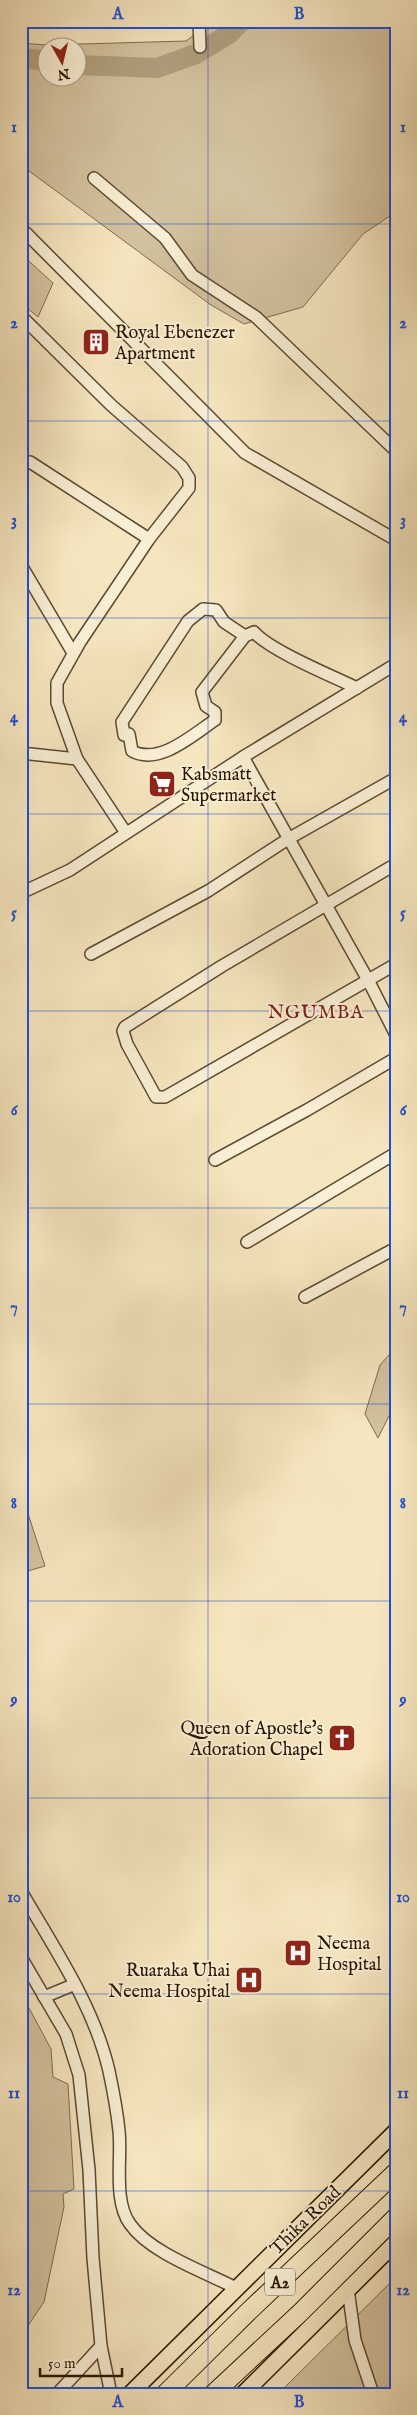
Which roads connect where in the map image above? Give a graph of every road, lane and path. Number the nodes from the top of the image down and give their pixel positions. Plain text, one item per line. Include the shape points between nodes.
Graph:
1 (199, 21) edge
2 (200, 47) dead end
3 (94, 178) dead end
4 (21, 228) edge
5 (21, 316) edge
6 (396, 451) edge
7 (30, 462) dead end
8 (149, 539) junction
9 (396, 540) edge
10 (21, 565) edge
11 (245, 636) junction
12 (73, 653) junction
13 (396, 664) edge
14 (357, 688) junction
15 (21, 753) edge
16 (242, 757) junction
17 (77, 759) junction
18 (396, 778) edge
19 (126, 833) junction
20 (288, 838) junction
21 (396, 864) edge
22 (21, 893) edge
23 (326, 906) junction
24 (91, 954) dead end
25 (396, 964) edge
26 (368, 980) junction
27 (396, 1035) edge
28 (396, 1058) edge
29 (396, 1154) edge
30 (215, 1160) dead end
31 (247, 1242) dead end
32 (396, 1248) edge
33 (305, 1297) dead end
34 (21, 1891) edge
35 (21, 1957) edge
36 (73, 1985) junction
37 (44, 1997) junction
38 (396, 2131) edge
39 (396, 2172) edge
40 (396, 2217) edge
41 (396, 2242) edge
42 (236, 2288) junction
43 (348, 2289) junction
44 (101, 2346) junction
45 (57, 2394) edge
46 (111, 2394) edge
47 (130, 2394) edge
48 (166, 2394) edge
49 (214, 2394) edge
50 (243, 2394) edge
51 (373, 2394) edge

1 - 2 street
3 - 6 street via 165,238 192,276 256,317
4 - 9 street via 245,453
5 - 8 street via 111,405 182,467 189,478 189,488
7 - 8 street
8 - 12 street
10 - 12 street
11 - 11 street via 224,622 216,610 203,609 188,621 122,722 124,735 129,734 132,750 152,755 163,752 215,720 215,712 206,706 202,692
11 - 14 street via 254,632 274,648
12 - 17 street via 58,678 56,695
13 - 14 street
14 - 16 street
15 - 17 street
16 - 19 street
16 - 20 street
17 - 19 street
18 - 20 street
19 - 22 street via 70,870
20 - 23 street
20 - 24 street via 208,891
21 - 23 street
23 - 26 street
23 - 26 street via 125,1027 127,1044 156,1096 165,1097
25 - 26 street
26 - 27 street
28 - 30 street
29 - 31 street
32 - 33 street
34 - 36 street
35 - 37 street
36 - 37 street
36 - 42 street via 94,2026 109,2071 119,2132 120,2181 128,2223 163,2251
37 - 44 street via 66,2034 79,2075
38 - 42 main road, Thika Road
39 - 48 highway, Thika Road / A2
40 - 49 highway, A2
41 - 43 main road
42 - 47 main road, Thika Road
43 - 50 main road
43 - 51 street via 355,2340
44 - 45 street
44 - 46 street

